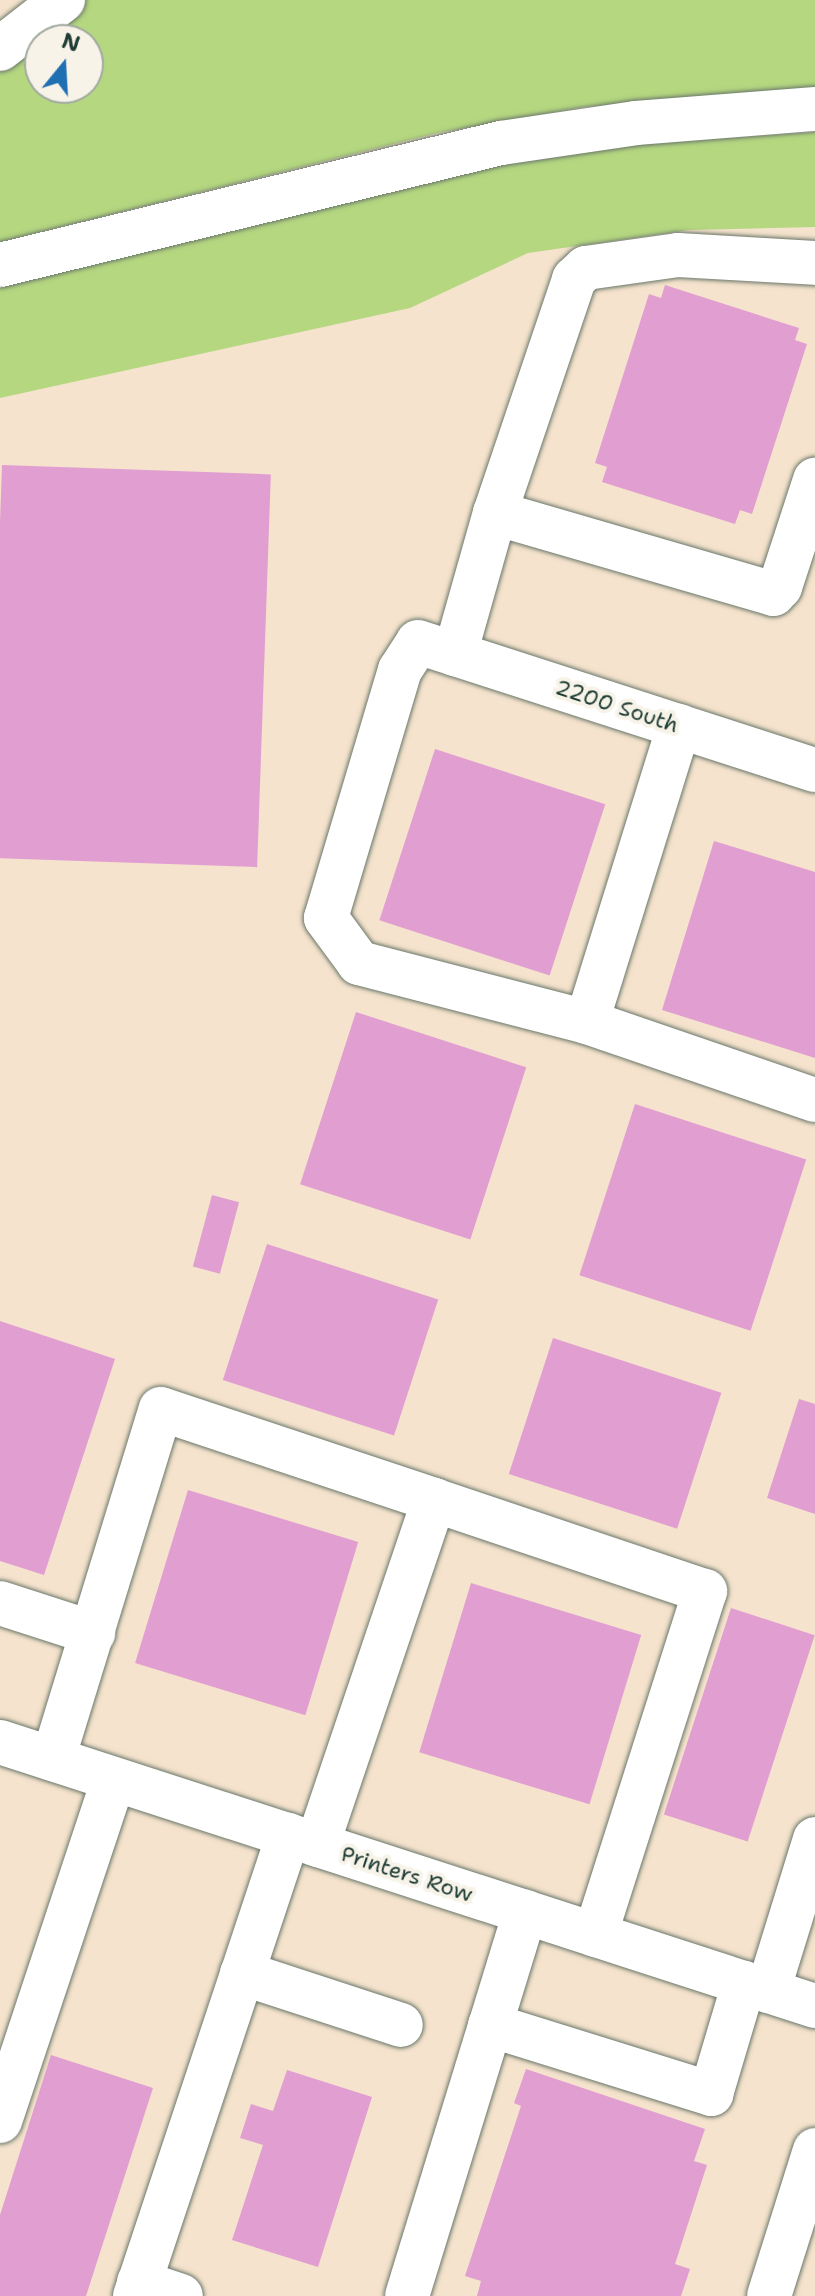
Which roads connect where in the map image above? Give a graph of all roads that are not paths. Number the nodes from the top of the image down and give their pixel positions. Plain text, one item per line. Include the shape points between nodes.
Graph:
1 (63, 0) edge
2 (0, 49) edge
3 (815, 109) edge
4 (815, 263) edge
5 (0, 265) edge
6 (815, 480) edge
7 (495, 513) junction
8 (437, 648) junction
9 (679, 726) junction
10 (815, 770) edge
11 (587, 1022) junction
12 (815, 1100) edge
13 (434, 1500) junction
14 (0, 1603) edge
15 (93, 1633) junction
16 (0, 1742) edge
17 (53, 1759) junction
18 (114, 1779) junction
19 (815, 1839) edge
20 (303, 1840) junction
21 (525, 1912) junction
22 (595, 1935) junction
23 (242, 1973) junction
24 (756, 1987) junction
25 (815, 2006) edge
26 (401, 2025) dead end
27 (490, 2025) junction
28 (0, 2121) edge
29 (815, 2150) edge
30 (137, 2289) edge
31 (181, 2296) edge
32 (407, 2296) edge
33 (769, 2296) edge

1 - 2 main road
3 - 5 main road via 636,123 501,143
4 - 7 main road via 678,255 586,268 574,279
6 - 7 main road via 780,587 773,594
7 - 8 main road
8 - 9 main road, 2200 South
8 - 11 main road via 400,670 326,918 359,963
9 - 10 main road, 2200 South
9 - 11 main road
11 - 12 main road
13 - 15 main road via 161,1409
13 - 20 main road
13 - 22 main road via 705,1591
14 - 15 main road
15 - 17 main road
16 - 17 main road, Printers Row
17 - 18 main road, Printers Row
18 - 20 main road, Printers Row
18 - 28 main road
19 - 24 main road
20 - 21 main road, Printers Row
20 - 23 main road
21 - 22 main road, Printers Row
21 - 27 main road
22 - 24 main road, Printers Row
23 - 26 main road
23 - 30 main road
24 - 25 main road, Printers Row
24 - 27 main road via 711,2094
27 - 32 main road
29 - 33 main road
30 - 31 main road

